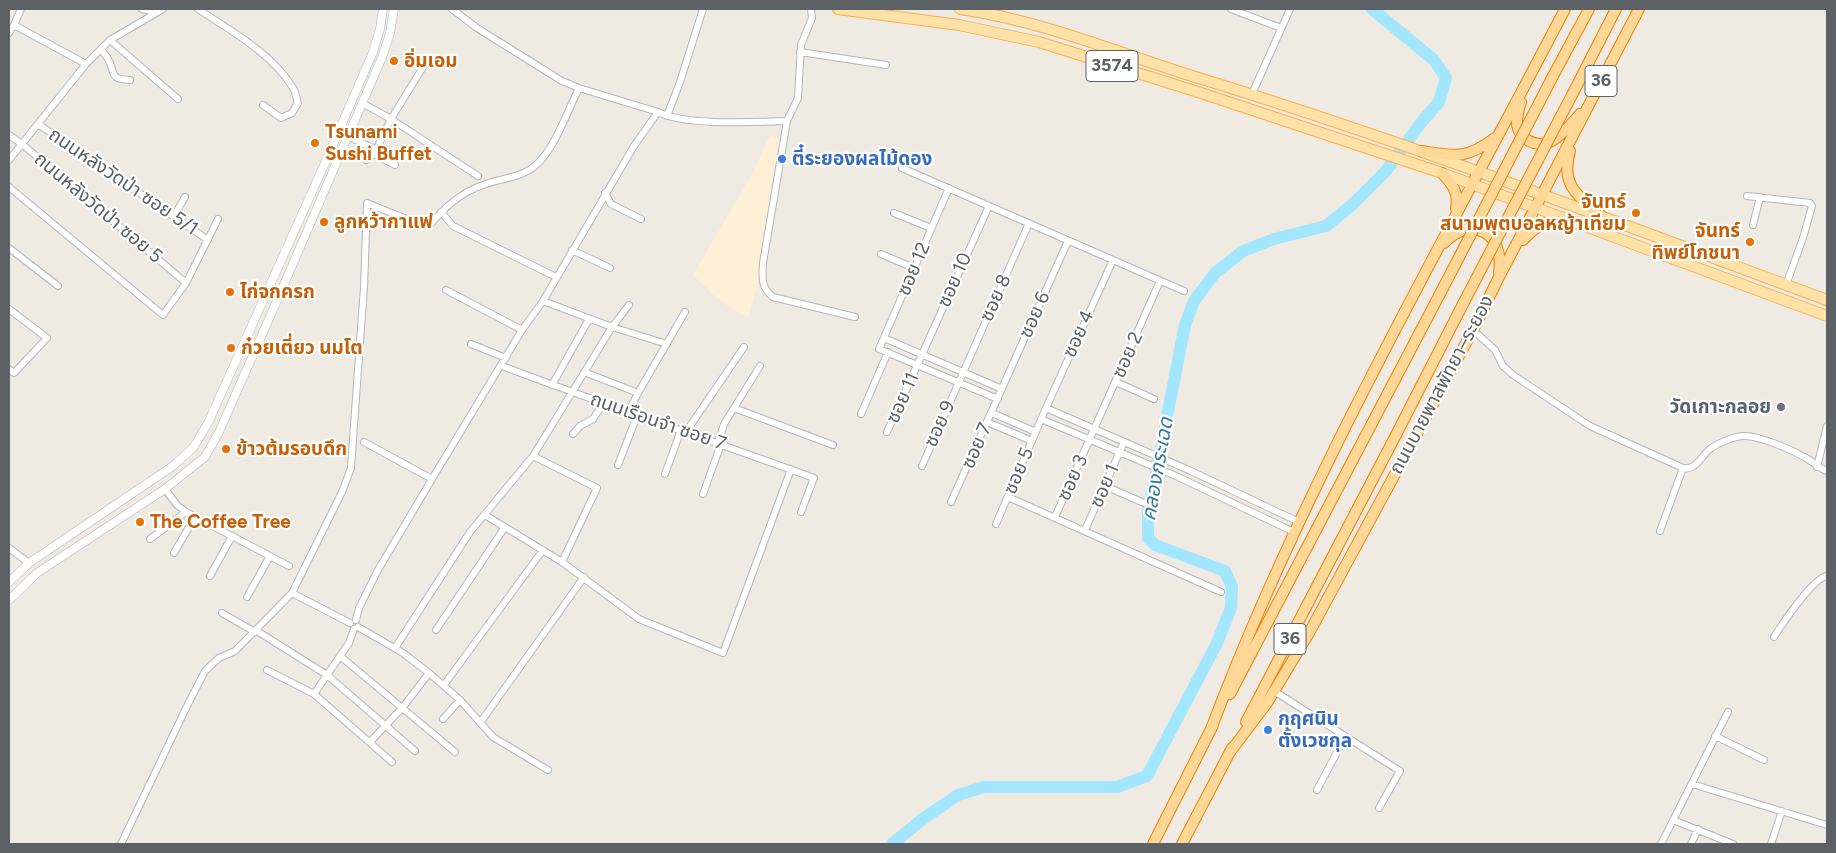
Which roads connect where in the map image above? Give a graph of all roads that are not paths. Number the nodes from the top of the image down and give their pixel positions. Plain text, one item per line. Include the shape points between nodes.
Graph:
1 (21, 9) edge
2 (142, 9) edge
3 (163, 9) edge
4 (198, 9) edge
5 (383, 9) edge
6 (394, 9) edge
7 (452, 9) edge
8 (703, 9) edge
9 (811, 9) edge
10 (838, 9) edge
11 (965, 9) edge
12 (1232, 9) edge
13 (1290, 9) edge
14 (1565, 9) edge
15 (1589, 9) edge
16 (1616, 9) edge
17 (1639, 9) edge
18 (156, 12) junction
19 (14, 25) junction
20 (1282, 28) junction
21 (9, 33) edge
22 (110, 40) junction
23 (101, 49) junction
24 (800, 52) junction
25 (86, 64) junction
26 (425, 64) dead end
27 (886, 65) dead end
28 (130, 80) dead end
29 (1526, 84) junction
30 (578, 88) junction
31 (1252, 94) junction
32 (178, 99) dead end
33 (362, 103) junction
34 (1590, 103) junction
35 (263, 105) dead end
36 (658, 112) junction
37 (667, 116) junction
38 (391, 119) junction
39 (787, 121) junction
40 (38, 124) junction
41 (1576, 130) junction
42 (9, 135) edge
43 (348, 136) junction
44 (1497, 137) junction
45 (22, 144) junction
46 (1417, 149) junction
47 (375, 152) junction
48 (9, 160) edge
49 (366, 160) dead end
50 (395, 165) dead end
51 (902, 168) dead end
52 (1480, 172) junction
53 (1442, 173) junction
54 (478, 176) dead end
55 (1473, 184) junction
56 (9, 187) edge
57 (948, 188) junction
58 (606, 193) junction
59 (1542, 195) junction
60 (185, 196) dead end
61 (1747, 196) dead end
62 (1760, 198) junction
63 (988, 206) junction
64 (1536, 208) junction
65 (441, 212) junction
66 (894, 213) dead end
67 (1456, 215) junction
68 (174, 216) junction
69 (1602, 217) junction
70 (218, 218) dead end
71 (641, 219) dead end
72 (1579, 223) junction
73 (1029, 224) junction
74 (1753, 225) dead end
75 (931, 228) junction
76 (208, 240) junction
77 (1068, 241) junction
78 (1439, 247) junction
79 (1515, 247) junction
80 (9, 248) edge
81 (572, 250) junction
82 (284, 252) junction
83 (881, 254) dead end
84 (296, 258) junction
85 (1113, 260) junction
86 (610, 268) dead end
87 (914, 268) junction
88 (556, 277) junction
89 (1498, 279) junction
90 (1160, 281) junction
91 (186, 283) junction
92 (1786, 285) junction
93 (58, 286) dead end
94 (446, 290) dead end
95 (1184, 291) dead end
96 (1827, 300) edge
97 (543, 301) junction
98 (629, 305) dead end
99 (9, 308) edge
100 (685, 312) dead end
101 (1827, 316) edge
102 (855, 317) dead end
103 (588, 319) junction
104 (612, 327) junction
105 (522, 330) junction
106 (1473, 330) junction
107 (884, 338) junction
108 (471, 344) dead end
109 (667, 344) junction
110 (744, 347) dead end
111 (888, 352) junction
112 (922, 355) junction
113 (506, 358) junction
114 (918, 365) junction
115 (502, 366) junction
116 (760, 366) dead end
117 (11, 371) edge
118 (584, 372) junction
119 (963, 372) junction
120 (958, 382) junction
121 (1116, 382) junction
122 (552, 385) junction
123 (1002, 389) junction
124 (573, 393) junction
125 (638, 393) junction
126 (998, 399) junction
127 (1154, 399) dead end
128 (603, 404) junction
129 (734, 408) junction
130 (1046, 408) junction
131 (628, 413) junction
132 (992, 413) junction
133 (861, 414) dead end
134 (637, 416) junction
135 (1042, 418) junction
136 (987, 422) junction
137 (1827, 426) edge
138 (1095, 429) junction
139 (683, 431) junction
140 (888, 432) dead end
141 (1036, 432) junction
142 (573, 434) dead end
143 (1090, 439) junction
144 (1032, 441) junction
145 (364, 442) dead end
146 (1124, 442) junction
147 (720, 444) junction
148 (833, 445) dead end
149 (1120, 452) junction
150 (533, 456) junction
151 (1163, 459) junction
152 (618, 464) dead end
153 (922, 466) dead end
154 (1817, 467) junction
155 (1159, 468) junction
156 (1683, 468) junction
157 (791, 469) junction
158 (1191, 471) junction
159 (1827, 471) edge
160 (665, 474) dead end
161 (432, 479) junction
162 (1187, 481) junction
163 (1105, 486) junction
164 (165, 489) junction
165 (703, 494) dead end
166 (1008, 497) junction
167 (951, 502) dead end
168 (1144, 503) dead end
169 (186, 512) junction
170 (801, 512) dead end
171 (485, 516) junction
172 (195, 517) junction
173 (1055, 517) junction
174 (1298, 522) junction
175 (996, 524) dead end
176 (505, 527) junction
177 (1085, 530) junction
178 (1660, 531) dead end
179 (1294, 532) junction
180 (232, 536) junction
181 (150, 539) dead end
182 (9, 548) edge
183 (543, 550) junction
184 (174, 553) dead end
185 (270, 556) junction
186 (562, 562) junction
187 (29, 563) junction
188 (289, 566) dead end
189 (210, 576) dead end
190 (1827, 576) edge
191 (584, 577) junction
192 (9, 582) edge
193 (1221, 592) dead end
194 (292, 593) junction
195 (247, 597) dead end
196 (9, 600) edge
197 (222, 613) dead end
198 (353, 621) junction
199 (356, 628) junction
200 (436, 630) dead end
201 (256, 631) junction
202 (1774, 637) dead end
203 (395, 648) junction
204 (340, 656) junction
205 (267, 670) dead end
206 (429, 673) junction
207 (327, 675) junction
208 (444, 685) junction
209 (1274, 691) junction
210 (314, 694) junction
211 (460, 700) junction
212 (403, 707) junction
213 (1728, 712) dead end
214 (443, 719) dead end
215 (480, 723) junction
216 (386, 726) junction
217 (1211, 729) junction
218 (1716, 736) junction
219 (1345, 737) junction
220 (370, 742) junction
221 (415, 751) dead end
222 (456, 752) dead end
223 (1230, 752) junction
224 (1764, 760) dead end
225 (392, 762) dead end
226 (548, 770) dead end
227 (1692, 784) junction
228 (1317, 790) dead end
229 (1379, 808) dead end
230 (1782, 811) junction
231 (1674, 820) junction
232 (1827, 825) edge
233 (1698, 829) junction
234 (121, 844) edge
235 (1153, 844) edge
236 (1182, 844) edge
237 (1661, 844) edge
238 (1692, 844) edge
239 (1733, 844) edge
240 (1771, 844) edge

1 - 19 street
2 - 18 street
3 - 18 street
4 - 35 street via 275,66 294,89 298,103 292,113 281,118
5 - 82 street via 373,52
6 - 33 street via 390,33
7 - 30 street via 476,28
8 - 37 street
9 - 24 street via 812,18
10 - 53 main road, 3574 via 959,25 1039,42
11 - 31 main road, 3574 via 1057,30
12 - 20 street
13 - 20 street
14 - 29 highway, 36
15 - 217 highway, 36, bridge
16 - 223 highway, ถนนบายพาสพัทยา–ระยอง / 36, bridge
17 - 34 highway, ถนนบายพาสพัทยา–ระยอง / 36
18 - 22 street
19 - 21 street
19 - 25 street
20 - 31 street
22 - 23 street
22 - 32 street
23 - 25 street
23 - 28 street via 114,76
24 - 27 street
24 - 39 street via 798,98
25 - 40 street
26 - 38 street
29 - 34 highway via 1517,123 1523,136 1532,143 1553,141
29 - 44 highway, 36
30 - 36 street
30 - 65 street via 544,158 525,172 468,192
31 - 46 main road, 3574
33 - 38 street
33 - 43 street
34 - 41 highway, ถนนบายพาสพัทยา–ระยอง / 36
36 - 37 street
36 - 58 street
37 - 39 street via 732,122
38 - 47 street
38 - 54 street
39 - 102 street via 763,263 762,279 766,292 773,297
40 - 45 street
40 - 68 street, ถนนหลังวัดป่า ซอย 5/1
41 - 59 highway, ถนนบายพาสพัทยา–ระยอง / 36
41 - 69 highway via 1567,164 1568,180 1574,192
42 - 45 street, ถนนหลังวัดป่า ซอย 5
43 - 47 street
43 - 84 street
44 - 46 highway via 1478,150 1456,156
44 - 52 highway, 36
45 - 48 street
45 - 91 street, ถนนหลังวัดป่า ซอย 5
46 - 52 main road, 3574
47 - 49 street
47 - 50 street
51 - 57 street
52 - 55 highway, 36
52 - 59 main road, 3574
53 - 55 main road, 3574
53 - 67 highway via 1456,192
55 - 64 main road, 3574
55 - 67 highway, 36
56 - 91 street via 163,314
57 - 63 street
57 - 75 street, ซอย 12
58 - 71 street via 612,204
58 - 81 street
59 - 64 highway, ถนนบายพาสพัทยา–ระยอง / 36
59 - 69 main road, 3574
60 - 68 street
61 - 62 street
62 - 74 street
62 - 92 street via 1810,203 1812,206
63 - 73 street
63 - 112 street, ซอย 10
64 - 72 main road, 3574
64 - 79 highway, ถนนบายพาสพัทยา–ระยอง / 36
65 - 88 street via 453,226
65 - 194 street via 429,226 420,225 367,203 350,468 342,492
66 - 75 street
67 - 78 highway, 36
68 - 76 street, ถนนหลังวัดป่า ซอย 5/1
69 - 92 main road, 3574
70 - 76 street
72 - 79 highway via 1547,221
72 - 101 main road, 3574
73 - 77 street
73 - 119 street, ซอย 8
75 - 87 street, ซอย 12
76 - 91 street
77 - 85 street
77 - 123 street, ซอย 6
78 - 89 highway via 1457,232 1475,230 1487,233 1494,239 1500,257
78 - 174 highway, 36
79 - 89 highway, ถนนบายพาสพัทยา–ระยอง / 36
80 - 93 street
81 - 86 street
81 - 88 street
82 - 84 street
82 - 187 street via 208,423 193,448 173,466
83 - 87 street
84 - 164 street via 205,457
85 - 90 street
85 - 130 street, ซอย 4
87 - 107 street, ซอย 12
88 - 97 street
89 - 106 highway, ถนนบายพาสพัทยา–ระยอง / 36
90 - 95 street
90 - 121 street, ซอย 2
92 - 96 main road, 3574
94 - 105 street
97 - 103 street
97 - 105 street
98 - 104 street
99 - 117 street via 47,338
100 - 109 street
103 - 104 street
103 - 122 street
104 - 109 street
104 - 118 street
105 - 113 street
106 - 156 street via 1495,350 1503,366 1513,376 1583,422
106 - 209 highway, ถนนบายพาสพัทยา–ระยอง / 36 via 1310,633
107 - 111 street, ซอย 12 via 879,349
107 - 112 street
108 - 113 street
109 - 125 street
110 - 139 street
111 - 114 street
111 - 133 street
112 - 114 street, ซอย 10
112 - 119 street
113 - 115 street
114 - 120 street
114 - 140 street, ซอย 11
115 - 122 street, ถนนเรือนจำ ซอย 7
115 - 161 street
116 - 129 street
118 - 124 street
118 - 125 street
119 - 120 street, ซอย 8
119 - 123 street
120 - 126 street
120 - 153 street, ซอย 9
121 - 127 street
121 - 138 street, ซอย 2
122 - 124 street, ถนนเรือนจำ ซอย 7
123 - 126 street, ซอย 7
124 - 128 street, ถนนเรือนจำ ซอย 7
124 - 150 street
125 - 131 street
126 - 132 street, ซอย 7
128 - 131 street, ถนนเรือนจำ ซอย 7
128 - 142 street via 593,420 580,426
129 - 147 street via 724,424
129 - 148 street
130 - 135 street, ซอย 4
130 - 138 street
131 - 134 street, ถนนเรือนจำ ซอย 7
132 - 136 street, ซอย 7
132 - 141 street
134 - 139 street, ถนนเรือนจำ ซอย 7
134 - 152 street
135 - 141 street, ซอย 5
135 - 143 street
136 - 144 street
136 - 167 street, ซอย 7
137 - 154 street
138 - 143 street, ซอย 2
138 - 146 street
139 - 147 street, ถนนเรือนจำ ซอย 7
139 - 160 street
141 - 144 street, ซอย 5
143 - 149 street
143 - 173 street, ซอย 3
144 - 166 street, ซอย 5
145 - 161 street
146 - 149 street, ซอย 1
146 - 151 street
147 - 157 street, ถนนเรือนจำ ซอย 7
147 - 165 street
149 - 155 street
149 - 163 street, ซอย 1
150 - 171 street
150 - 186 street via 597,488
151 - 155 street
151 - 158 street
154 - 156 street via 1805,457 1744,436 1714,446 1695,466
154 - 159 street
155 - 162 street
156 - 178 street
157 - 170 street, ถนนเรือนจำ ซอย 7 via 814,478
157 - 191 street via 723,653 639,620
158 - 162 street
158 - 174 street
161 - 198 street via 378,570
162 - 179 street
163 - 168 street
163 - 177 street, ซอย 1
164 - 169 street
164 - 196 street via 37,573
166 - 173 street
166 - 175 street, ซอย 5
169 - 172 street
169 - 181 street
171 - 176 street
171 - 203 street via 470,532
172 - 180 street
172 - 184 street
173 - 177 street
174 - 179 highway, 36
176 - 183 street
176 - 200 street
177 - 193 street
179 - 217 highway, 36 via 1238,657
180 - 185 street
180 - 189 street
182 - 187 street
183 - 186 street
183 - 208 street
185 - 188 street
185 - 195 street
186 - 191 street
187 - 192 street
190 - 202 street via 1819,579
191 - 215 street
194 - 198 street
194 - 201 street
197 - 201 street
198 - 199 street via 350,626
199 - 203 street
199 - 204 street
201 - 207 street
201 - 234 street via 235,652 219,658 205,671
203 - 206 street
204 - 207 street
204 - 212 street
205 - 210 street
206 - 208 street
206 - 212 street
207 - 210 street
207 - 216 street
208 - 211 street
209 - 219 street
209 - 223 highway, ถนนบายพาสพัทยา–ระยอง / 36
210 - 220 street
211 - 214 street
211 - 215 street
212 - 216 street
212 - 222 street
213 - 218 street
215 - 226 street via 497,741
216 - 220 street
216 - 221 street
217 - 235 highway, 36
218 - 224 street
218 - 227 street
219 - 228 street
219 - 229 street via 1400,771
220 - 225 street
223 - 236 highway, ถนนบายพาสพัทยา–ระยอง / 36
227 - 230 street
227 - 231 street
230 - 232 street
230 - 240 street
231 - 233 street
231 - 237 street
233 - 238 street
233 - 239 street

